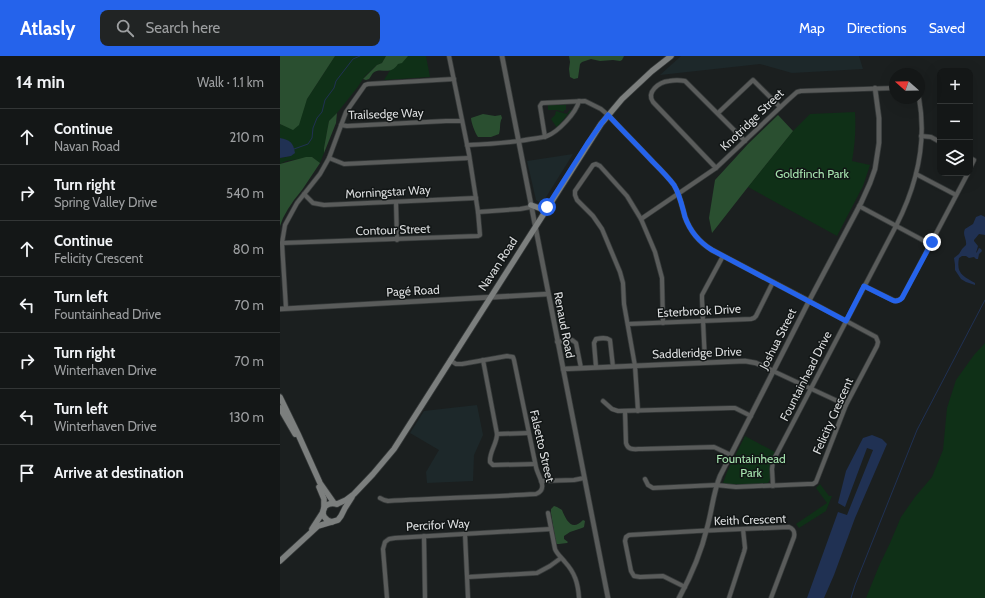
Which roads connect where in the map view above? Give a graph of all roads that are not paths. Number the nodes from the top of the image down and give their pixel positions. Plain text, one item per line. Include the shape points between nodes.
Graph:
1 (450, 56) edge
2 (502, 56) edge
3 (671, 56) edge
4 (454, 79) junction
5 (875, 88) junction
6 (889, 88) edge
7 (579, 101) junction
8 (920, 104) edge
9 (780, 107) junction
10 (718, 114) junction
11 (608, 115) junction
12 (462, 121) junction
13 (341, 125) junction
14 (921, 136) junction
15 (545, 137) junction
16 (937, 140) edge
17 (518, 141) junction
18 (745, 141) junction
19 (467, 145) junction
20 (329, 158) junction
21 (469, 158) junction
22 (716, 168) junction
23 (916, 174) junction
24 (966, 176) edge
25 (304, 194) junction
26 (679, 194) junction
27 (956, 194) junction
28 (476, 198) junction
29 (396, 202) junction
30 (531, 206) junction
31 (859, 206) junction
32 (547, 207) junction
33 (478, 212) junction
34 (641, 219) junction
35 (896, 226) junction
36 (535, 227) junction
37 (397, 240) junction
38 (282, 243) junction
39 (930, 244) junction
40 (722, 256) junction
41 (773, 282) junction
42 (864, 286) junction
43 (548, 294) junction
44 (489, 298) junction
45 (809, 301) junction
46 (280, 308) edge
47 (286, 308) junction
48 (703, 321) junction
49 (846, 321) junction
50 (664, 323) junction
51 (628, 324) junction
52 (557, 342) junction
53 (450, 360) junction
54 (483, 360) junction
55 (705, 362) junction
56 (635, 366) junction
57 (596, 367) junction
58 (613, 367) junction
59 (581, 368) junction
60 (563, 369) junction
61 (773, 371) junction
62 (811, 389) junction
63 (280, 397) edge
64 (603, 401) dead end
65 (846, 405) junction
66 (280, 408) edge
67 (625, 411) junction
68 (638, 411) junction
69 (751, 416) junction
70 (528, 433) junction
71 (497, 434) junction
72 (306, 452) junction
73 (731, 455) junction
74 (311, 464) junction
75 (535, 464) junction
76 (584, 478) junction
77 (645, 479) dead end
78 (541, 481) junction
79 (716, 485) junction
80 (773, 486) junction
81 (354, 494) junction
82 (380, 498) dead end
83 (336, 504) junction
84 (323, 510) junction
85 (548, 513) dead end
86 (342, 514) junction
87 (333, 522) junction
88 (551, 528) junction
89 (743, 529) junction
90 (706, 531) junction
91 (465, 534) junction
92 (307, 536) junction
93 (424, 536) junction
94 (561, 558) junction
95 (280, 561) edge
96 (468, 577) junction
97 (685, 587) junction
98 (387, 598) edge
99 (425, 598) edge
100 (468, 598) edge
101 (579, 598) edge
102 (608, 598) edge
103 (680, 598) edge
104 (729, 598) edge
105 (771, 598) edge

1 - 4 street
2 - 17 street, Renaud Road
3 - 11 main road, Navan Road via 622,99
4 - 12 street
4 - 13 street via 365,85 350,105
5 - 6 street, Knotridge Street
5 - 9 street, Knotridge Street via 801,91
5 - 31 street, Joshua Street via 879,118 878,156 870,183
7 - 11 street via 588,102
7 - 15 street via 567,121
7 - 15 street via 540,104
8 - 14 street, Fountainhead Drive
9 - 10 street via 753,80
9 - 18 street, Knotridge Street
10 - 18 street
10 - 22 street via 685,81 667,81 650,94 653,102
11 - 26 street via 668,178
11 - 32 main road, Navan Road
12 - 13 street, Trailsedge Way
12 - 19 street
13 - 20 street, Trailsedge Way
14 - 16 street
14 - 23 street, Fountainhead Drive
15 - 17 street
17 - 19 street
17 - 30 street, Renaud Road
18 - 22 street, Knotridge Street
19 - 21 street
20 - 21 street via 344,164
20 - 25 street, Trailsedge Way
21 - 28 street
22 - 26 street, Knotridge Street
23 - 27 street
23 - 35 street, Fountainhead Drive
24 - 27 street
25 - 29 street, Morningstar Way via 313,202 324,205
25 - 38 street, Trailsedge Way via 285,225
26 - 34 street, Knotridge Street
26 - 40 street via 687,222 695,235 705,246
27 - 39 street
28 - 29 street, Morningstar Way
28 - 33 street
29 - 37 street
30 - 32 main road
30 - 33 street
30 - 36 street, Renaud Road
31 - 35 street
31 - 45 street, Joshua Street
32 - 36 main road, Navan Road
33 - 37 street, Contour Street via 480,236
34 - 50 street via 655,252 662,278
34 - 51 street via 622,190 600,166 592,165 574,191 577,200 602,229 620,272
35 - 39 street
35 - 42 street, Fountainhead Drive
36 - 43 street, Renaud Road
36 - 44 main road, Navan Road
37 - 38 street, Contour Street
38 - 47 street, Trailsedge Way
39 - 42 street via 899,300 892,300
40 - 41 street
40 - 48 street via 702,295
41 - 45 street
41 - 48 street, Esterbrook Drive via 754,318
42 - 49 street, Fountainhead Drive
43 - 44 street, Pagé Road
43 - 52 street, Renaud Road
44 - 47 street, Pagé Road
44 - 53 main road, Navan Road
45 - 49 street, Felicity Crescent
45 - 61 street, Joshua Street
46 - 47 street, Pagé Road
48 - 50 street, Esterbrook Drive
48 - 55 street
49 - 62 street, Fountainhead Drive
49 - 65 street, Felicity Crescent via 876,337 878,342
50 - 51 street, Esterbrook Drive
51 - 56 street
52 - 59 street via 572,340 576,343
52 - 60 street, Renaud Road
53 - 54 street, Falsetto Street via 456,364
53 - 81 main road, Navan Road via 394,448
54 - 70 street, Falsetto Street via 507,356 514,358
54 - 71 street
55 - 56 street, Saddleridge Drive
55 - 61 street, Saddleridge Drive via 751,361
56 - 58 street, Saddleridge Drive
56 - 68 street
57 - 58 street, Saddleridge Drive
57 - 58 street via 594,343 596,339 602,338 610,340
57 - 59 street, Saddleridge Drive
59 - 60 street, Saddleridge Drive
60 - 76 street, Renaud Road
61 - 62 street, Saddleridge Drive
61 - 69 street, Joshua Street
62 - 65 street, Saddleridge Drive
62 - 80 street, Fountainhead Drive via 773,461
63 - 72 main road
64 - 67 street via 612,409
65 - 80 street, Felicity Crescent via 816,482
66 - 72 main road
67 - 68 street
67 - 73 street via 626,443 629,448 714,447
68 - 69 street via 735,408
69 - 73 street, Joshua Street
70 - 71 street
70 - 75 street, Falsetto Street
71 - 75 street via 489,459 491,464
72 - 74 main road
73 - 79 street, Joshua Street
74 - 83 main road via 320,483
74 - 84 main road via 315,480 323,495
75 - 78 street, Falsetto Street
76 - 78 street
76 - 102 street, Renaud Road
77 - 79 street, Felicity Crescent via 653,488
78 - 82 street, Falsetto Street via 542,490 536,494 388,501
79 - 80 street, Felicity Crescent
79 - 90 street, Joshua Street
81 - 83 main road, Navan Road
81 - 86 main road, Navan Road
83 - 84 main road via 328,504
83 - 86 main road via 342,509
84 - 87 main road via 326,520
84 - 92 main road
85 - 88 street
86 - 87 main road
87 - 92 main road via 318,526
88 - 91 street, Percifor Way
88 - 94 street via 555,549
89 - 90 street, Keith Crescent
89 - 104 street via 745,548
89 - 105 street, Keith Crescent via 789,527 795,532
90 - 97 street, Joshua Street
90 - 97 street, Keith Crescent via 626,537 634,576 663,576
91 - 93 street, Percifor Way
91 - 96 street
92 - 95 main road
93 - 98 street, Percifor Way via 386,540 383,549
93 - 99 street
94 - 96 street via 538,573
94 - 101 street via 575,577
96 - 100 street
97 - 103 street, Joshua Street

